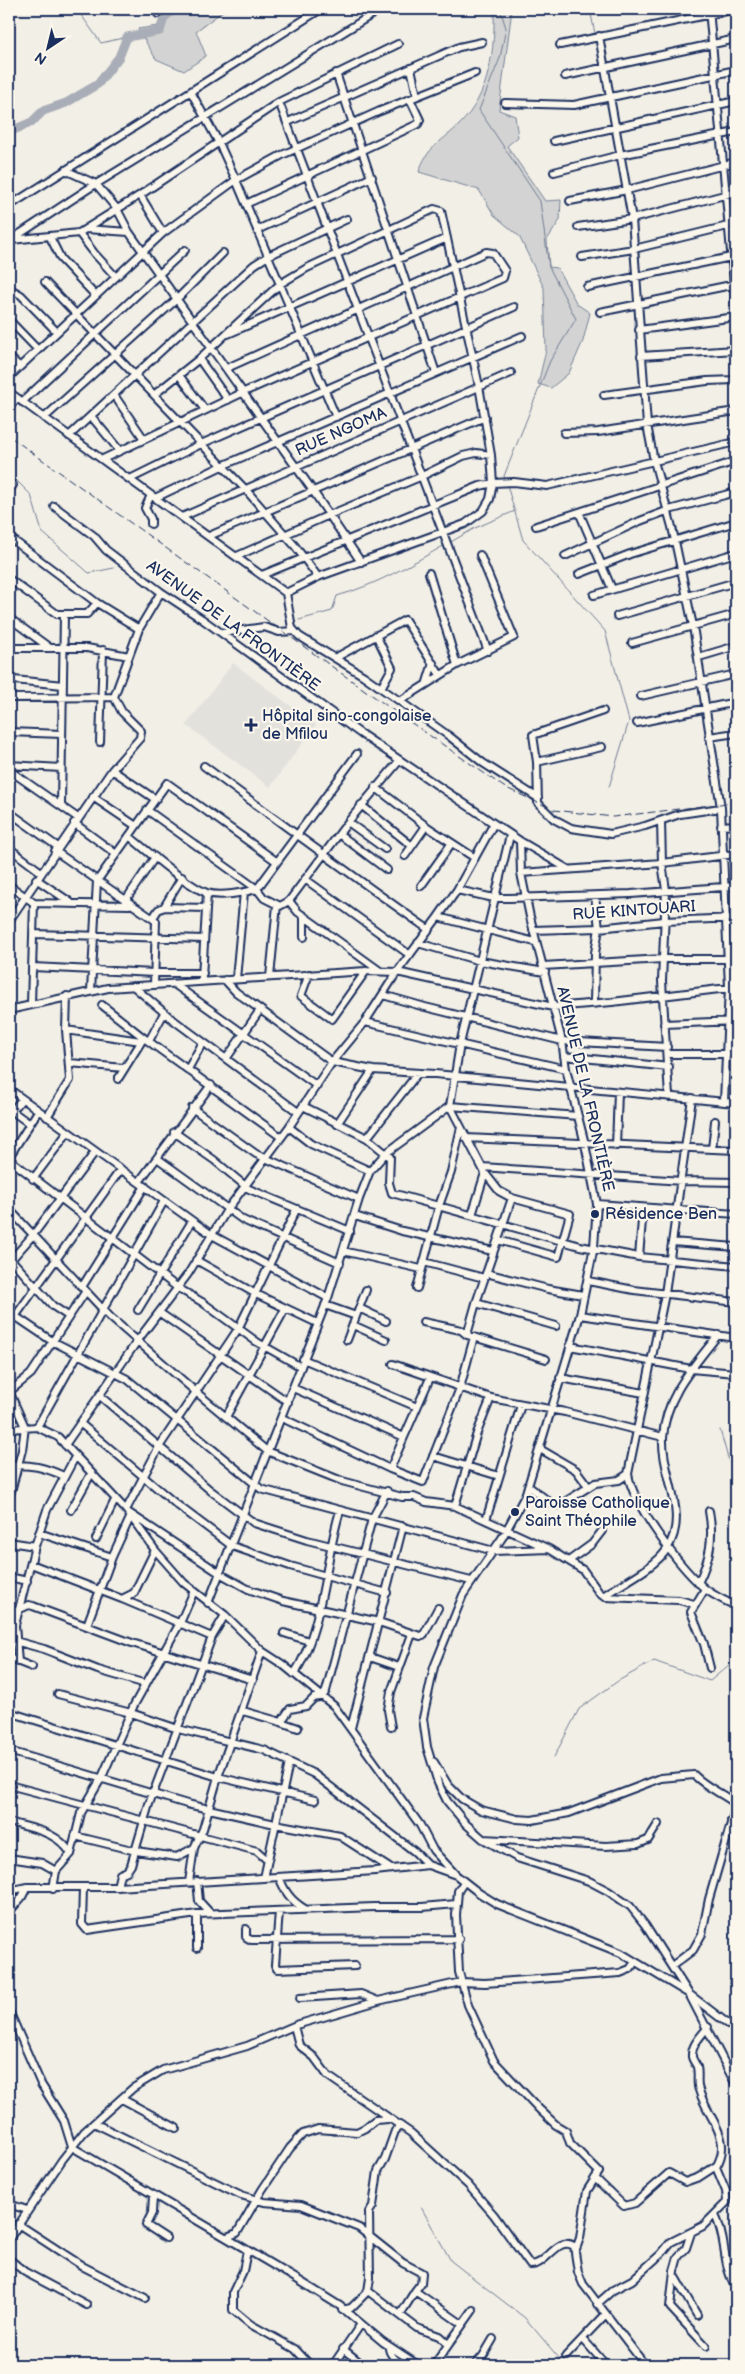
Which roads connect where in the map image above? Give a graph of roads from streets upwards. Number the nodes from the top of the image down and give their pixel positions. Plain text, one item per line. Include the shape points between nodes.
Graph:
1 (321, 9) edge
2 (736, 9) edge
3 (709, 11) edge
4 (373, 14) dead end
5 (599, 36) junction
6 (736, 39) edge
7 (482, 42) dead end
8 (398, 44) dead end
9 (711, 44) junction
10 (560, 45) dead end
11 (411, 68) junction
12 (605, 68) junction
13 (736, 70) edge
14 (336, 73) junction
15 (475, 73) dead end
16 (714, 75) junction
17 (565, 76) dead end
18 (191, 92) junction
19 (417, 96) junction
20 (345, 97) junction
21 (611, 97) junction
22 (410, 99) junction
23 (736, 101) edge
24 (279, 102) junction
25 (505, 103) dead end
26 (718, 105) junction
27 (205, 116) junction
28 (288, 122) junction
29 (353, 124) junction
30 (615, 126) junction
31 (736, 132) edge
32 (720, 136) junction
33 (554, 140) dead end
34 (219, 143) junction
35 (298, 149) junction
36 (362, 152) junction
37 (620, 155) junction
38 (736, 162) edge
39 (723, 165) junction
40 (65, 170) junction
41 (554, 172) dead end
42 (308, 176) junction
43 (372, 177) junction
44 (236, 180) junction
45 (96, 184) junction
46 (626, 190) junction
47 (736, 192) edge
48 (140, 195) junction
49 (726, 195) junction
50 (570, 201) dead end
51 (318, 203) junction
52 (246, 204) junction
53 (9, 206) edge
54 (117, 209) junction
55 (347, 219) dead end
56 (632, 219) junction
57 (736, 224) edge
58 (728, 226) junction
59 (578, 227) dead end
60 (328, 228) junction
61 (86, 229) junction
62 (257, 230) junction
63 (390, 231) junction
64 (129, 232) junction
65 (79, 233) junction
66 (162, 233) junction
67 (50, 237) junction
68 (446, 238) junction
69 (10, 241) edge
70 (634, 249) junction
71 (144, 250) junction
72 (185, 250) dead end
73 (223, 253) dead end
74 (337, 255) junction
75 (268, 256) junction
76 (734, 256) edge
77 (582, 257) dead end
78 (399, 259) junction
79 (452, 266) junction
80 (160, 273) junction
81 (115, 276) junction
82 (636, 276) junction
83 (45, 282) dead end
84 (348, 282) junction
85 (280, 284) junction
86 (736, 284) edge
87 (408, 287) junction
88 (586, 287) dead end
89 (9, 288) edge
90 (95, 295) junction
91 (460, 297) junction
92 (178, 298) junction
93 (638, 306) junction
94 (514, 307) dead end
95 (736, 307) edge
96 (290, 308) junction
97 (358, 309) junction
98 (600, 312) dead end
99 (75, 314) junction
100 (417, 315) junction
101 (736, 317) edge
102 (9, 320) edge
103 (194, 320) junction
104 (467, 327) junction
105 (639, 330) junction
106 (56, 331) junction
107 (96, 334) junction
108 (302, 334) junction
109 (225, 336) junction
110 (522, 336) dead end
111 (369, 338) junction
112 (427, 344) junction
113 (212, 347) junction
114 (37, 349) junction
115 (736, 350) edge
116 (116, 354) junction
117 (641, 356) junction
118 (9, 357) edge
119 (473, 357) junction
120 (199, 359) junction
121 (314, 362) junction
122 (379, 365) junction
123 (19, 366) junction
124 (226, 368) junction
125 (436, 373) junction
126 (511, 373) dead end
127 (136, 375) junction
128 (179, 375) junction
129 (9, 376) edge
130 (736, 380) edge
131 (479, 386) junction
132 (326, 388) junction
133 (644, 390) junction
134 (9, 392) edge
135 (244, 392) junction
136 (155, 394) junction
137 (390, 394) junction
138 (114, 395) junction
139 (604, 395) dead end
140 (19, 400) junction
141 (228, 400) junction
142 (9, 408) edge
143 (205, 410) junction
144 (736, 411) edge
145 (91, 416) junction
146 (336, 417) junction
147 (485, 417) junction
148 (44, 418) junction
149 (261, 418) junction
150 (400, 421) junction
151 (181, 422) junction
152 (647, 425) junction
153 (564, 433) dead end
154 (69, 436) junction
155 (144, 439) junction
156 (278, 442) junction
157 (736, 442) edge
158 (201, 444) junction
159 (410, 449) junction
160 (119, 450) junction
161 (491, 455) junction
162 (103, 459) junction
163 (654, 461) junction
164 (736, 461) edge
165 (222, 466) junction
166 (295, 467) junction
167 (420, 477) junction
168 (130, 479) junction
169 (9, 482) edge
170 (493, 483) junction
171 (661, 485) junction
172 (246, 490) junction
173 (313, 490) junction
174 (9, 491) edge
175 (736, 492) edge
176 (153, 497) junction
177 (432, 504) junction
178 (54, 506) dead end
179 (668, 510) junction
180 (264, 512) junction
181 (579, 512) junction
182 (329, 515) junction
183 (182, 517) junction
184 (736, 522) edge
185 (151, 524) dead end
186 (536, 526) dead end
187 (443, 532) junction
188 (285, 535) junction
189 (209, 536) junction
190 (9, 537) edge
191 (345, 540) junction
192 (674, 540) junction
193 (591, 543) junction
194 (736, 553) edge
195 (480, 555) dead end
196 (237, 556) junction
197 (565, 556) dead end
198 (304, 557) junction
199 (361, 562) junction
200 (601, 564) junction
201 (680, 568) junction
202 (429, 572) dead end
203 (262, 574) junction
204 (578, 574) dead end
205 (318, 577) junction
206 (9, 579) edge
207 (736, 582) edge
208 (612, 588) junction
209 (161, 592) junction
210 (286, 593) junction
211 (594, 595) dead end
212 (687, 596) junction
213 (98, 603) junction
214 (736, 614) edge
215 (64, 615) junction
216 (617, 616) dead end
217 (9, 618) edge
218 (693, 626) junction
219 (139, 629) junction
220 (294, 631) junction
221 (222, 634) junction
222 (376, 635) junction
223 (632, 643) dead end
224 (736, 646) edge
225 (9, 648) edge
226 (50, 648) junction
227 (64, 648) junction
228 (103, 650) junction
229 (488, 651) junction
230 (129, 656) junction
231 (699, 656) junction
232 (335, 658) junction
233 (433, 663) junction
234 (457, 665) junction
235 (736, 674) edge
236 (440, 675) junction
237 (14, 680) dead end
238 (427, 682) junction
239 (702, 683) junction
240 (63, 685) junction
241 (381, 688) junction
242 (646, 694) dead end
243 (100, 696) junction
244 (9, 698) edge
245 (114, 698) junction
246 (63, 699) junction
247 (400, 701) junction
248 (736, 702) edge
249 (704, 707) junction
250 (603, 711) dead end
251 (637, 723) dead end
252 (9, 732) edge
253 (736, 733) edge
254 (62, 734) junction
255 (709, 737) junction
256 (100, 742) dead end
257 (602, 747) dead end
258 (357, 754) dead end
259 (399, 761) junction
260 (537, 762) junction
261 (9, 765) edge
262 (204, 766) dead end
263 (61, 768) junction
264 (9, 770) edge
265 (112, 770) junction
266 (375, 787) junction
267 (93, 797) junction
268 (538, 798) junction
269 (156, 799) junction
270 (361, 805) junction
271 (61, 806) junction
272 (721, 808) junction
273 (147, 810) junction
274 (9, 812) edge
275 (76, 821) junction
276 (661, 821) junction
277 (348, 822) junction
278 (493, 825) junction
279 (736, 825) edge
280 (136, 826) junction
281 (426, 826) junction
282 (721, 826) junction
283 (298, 834) junction
284 (339, 834) junction
285 (510, 835) junction
286 (129, 836) junction
287 (520, 841) junction
288 (452, 844) junction
289 (412, 846) junction
290 (9, 848) edge
291 (385, 848) dead end
292 (56, 849) junction
293 (116, 854) junction
294 (724, 854) junction
295 (736, 854) edge
296 (322, 855) junction
297 (405, 856) dead end
298 (155, 858) junction
299 (475, 858) junction
300 (276, 861) junction
301 (662, 863) junction
302 (567, 869) junction
303 (387, 870) dead end
304 (41, 872) junction
305 (521, 873) junction
306 (182, 877) junction
307 (36, 879) junction
308 (305, 879) junction
309 (97, 881) junction
310 (9, 885) edge
311 (421, 886) dead end
312 (725, 886) junction
313 (736, 886) edge
314 (257, 889) junction
315 (457, 890) junction
316 (666, 890) junction
317 (244, 892) junction
318 (207, 893) junction
319 (595, 896) junction
320 (25, 897) junction
321 (526, 897) junction
322 (494, 898) junction
323 (289, 901) junction
324 (34, 903) junction
325 (71, 903) junction
326 (127, 903) junction
327 (95, 904) junction
328 (277, 905) junction
329 (164, 906) junction
330 (206, 908) junction
331 (304, 916) junction
332 (438, 917) junction
333 (153, 918) junction
334 (736, 918) edge
335 (727, 919) junction
336 (9, 921) edge
337 (664, 921) junction
338 (599, 928) junction
339 (428, 929) junction
340 (487, 930) junction
341 (533, 930) junction
342 (34, 934) junction
343 (93, 936) junction
344 (304, 937) dead end
345 (157, 938) junction
346 (204, 939) junction
347 (418, 942) junction
348 (535, 942) junction
349 (410, 955) junction
350 (663, 959) junction
351 (728, 959) junction
352 (736, 959) edge
353 (480, 961) junction
354 (594, 964) junction
355 (32, 967) junction
356 (91, 969) junction
357 (544, 969) junction
358 (366, 971) junction
359 (380, 971) junction
360 (397, 972) junction
361 (154, 973) junction
362 (203, 973) junction
363 (309, 974) junction
364 (270, 977) junction
365 (236, 979) junction
366 (225, 980) junction
367 (202, 981) junction
368 (174, 984) junction
369 (154, 985) junction
370 (133, 986) junction
371 (733, 987) edge
372 (473, 989) junction
373 (91, 991) junction
374 (383, 995) junction
375 (67, 996) junction
376 (663, 996) junction
377 (31, 1004) junction
378 (594, 1004) junction
379 (102, 1005) dead end
380 (553, 1007) junction
381 (9, 1010) edge
382 (260, 1010) junction
383 (164, 1013) junction
384 (466, 1017) junction
385 (727, 1021) junction
386 (736, 1021) edge
387 (365, 1022) junction
388 (664, 1024) junction
389 (66, 1030) junction
390 (243, 1034) junction
391 (145, 1040) junction
392 (562, 1041) junction
393 (203, 1042) junction
394 (460, 1044) junction
395 (668, 1051) junction
396 (727, 1054) junction
397 (736, 1054) edge
398 (564, 1056) junction
399 (226, 1059) junction
400 (332, 1062) junction
401 (70, 1063) junction
402 (669, 1067) junction
403 (124, 1068) junction
404 (188, 1069) junction
405 (566, 1069) junction
406 (373, 1070) junction
407 (418, 1073) junction
408 (454, 1076) junction
409 (118, 1079) dead end
410 (211, 1085) junction
411 (317, 1086) junction
412 (571, 1086) junction
413 (9, 1089) edge
414 (618, 1092) junction
415 (669, 1097) junction
416 (692, 1098) junction
417 (22, 1099) junction
418 (724, 1102) junction
419 (736, 1103) edge
420 (450, 1106) junction
421 (192, 1108) junction
422 (301, 1109) junction
423 (10, 1110) edge
424 (38, 1111) junction
425 (578, 1116) junction
426 (47, 1117) junction
427 (715, 1120) dead end
428 (30, 1124) junction
429 (337, 1124) junction
430 (289, 1127) junction
431 (462, 1127) junction
432 (68, 1132) junction
433 (174, 1132) junction
434 (281, 1137) junction
435 (367, 1138) junction
436 (466, 1138) junction
437 (585, 1144) junction
438 (616, 1146) junction
439 (686, 1146) junction
440 (712, 1149) junction
441 (736, 1150) edge
442 (95, 1152) junction
443 (385, 1154) junction
444 (266, 1157) junction
445 (9, 1158) edge
446 (156, 1158) junction
447 (121, 1169) junction
448 (483, 1170) junction
449 (370, 1171) junction
450 (591, 1174) junction
451 (33, 1180) junction
452 (682, 1182) junction
453 (736, 1182) edge
454 (142, 1184) junction
455 (246, 1186) junction
456 (512, 1198) junction
457 (358, 1199) junction
458 (60, 1200) junction
459 (164, 1201) junction
460 (597, 1204) junction
461 (439, 1206) junction
462 (643, 1208) junction
463 (9, 1209) edge
464 (227, 1210) junction
465 (296, 1210) junction
466 (676, 1211) junction
467 (736, 1214) edge
468 (472, 1215) junction
469 (354, 1216) junction
470 (86, 1220) junction
471 (192, 1221) junction
472 (504, 1223) junction
473 (350, 1231) junction
474 (33, 1235) junction
475 (212, 1235) junction
476 (431, 1236) junction
477 (111, 1238) junction
478 (284, 1238) junction
479 (498, 1240) junction
480 (563, 1241) junction
481 (672, 1242) junction
482 (736, 1247) edge
483 (594, 1248) junction
484 (493, 1250) junction
485 (344, 1251) junction
486 (134, 1254) junction
487 (638, 1257) junction
488 (196, 1260) junction
489 (670, 1260) junction
490 (56, 1261) junction
491 (11, 1262) edge
492 (424, 1262) junction
493 (340, 1263) junction
494 (736, 1266) edge
495 (269, 1267) junction
496 (421, 1269) junction
497 (159, 1274) junction
498 (485, 1275) junction
499 (588, 1281) junction
500 (35, 1288) junction
501 (178, 1288) junction
502 (417, 1288) dead end
503 (84, 1289) junction
504 (366, 1290) dead end
505 (256, 1294) junction
506 (666, 1294) junction
507 (583, 1295) junction
508 (326, 1301) junction
509 (736, 1302) edge
510 (476, 1303) junction
511 (359, 1308) junction
512 (103, 1309) junction
513 (285, 1309) junction
514 (138, 1310) dead end
515 (160, 1313) junction
516 (580, 1315) junction
517 (15, 1316) junction
518 (68, 1316) junction
519 (356, 1316) junction
520 (386, 1321) dead end
521 (423, 1322) dead end
522 (317, 1323) junction
523 (9, 1325) edge
524 (353, 1325) junction
525 (556, 1326) dead end
526 (659, 1326) junction
527 (238, 1328) junction
528 (718, 1335) junction
529 (471, 1336) junction
530 (736, 1338) edge
531 (138, 1340) junction
532 (347, 1340) dead end
533 (386, 1340) dead end
534 (52, 1341) junction
535 (265, 1346) junction
536 (570, 1346) junction
537 (77, 1354) junction
538 (221, 1355) junction
539 (303, 1359) junction
540 (546, 1359) dead end
541 (651, 1360) junction
542 (392, 1364) dead end
543 (301, 1367) junction
544 (691, 1369) junction
545 (116, 1372) junction
546 (736, 1373) edge
547 (250, 1377) junction
548 (430, 1378) junction
549 (560, 1378) junction
550 (293, 1388) junction
551 (460, 1388) junction
552 (9, 1392) edge
553 (196, 1392) junction
554 (644, 1393) junction
555 (100, 1396) junction
556 (491, 1398) junction
557 (288, 1402) junction
558 (521, 1405) junction
559 (417, 1407) junction
560 (552, 1409) junction
561 (226, 1418) junction
562 (282, 1418) junction
563 (178, 1420) junction
564 (81, 1424) junction
565 (25, 1427) junction
566 (37, 1428) junction
567 (9, 1429) edge
568 (636, 1431) junction
569 (404, 1436) junction
570 (663, 1437) junction
571 (65, 1444) junction
572 (159, 1447) junction
573 (540, 1449) junction
574 (267, 1451) junction
575 (75, 1456) junction
576 (433, 1456) junction
577 (18, 1465) junction
578 (467, 1465) junction
579 (9, 1466) edge
580 (390, 1469) junction
581 (91, 1474) junction
582 (628, 1474) junction
583 (143, 1475) junction
584 (64, 1476) junction
585 (499, 1476) junction
586 (256, 1486) junction
587 (528, 1486) junction
588 (588, 1486) junction
589 (387, 1491) junction
590 (9, 1499) edge
591 (115, 1500) junction
592 (455, 1506) junction
593 (71, 1510) dead end
594 (340, 1511) junction
595 (709, 1511) dead end
596 (128, 1514) junction
597 (244, 1517) junction
598 (372, 1519) junction
599 (486, 1520) junction
600 (403, 1526) junction
601 (508, 1530) junction
602 (602, 1531) dead end
603 (39, 1533) junction
604 (96, 1539) dead end
605 (9, 1542) edge
606 (36, 1546) junction
607 (232, 1546) junction
608 (329, 1546) junction
609 (668, 1548) junction
610 (549, 1549) junction
611 (155, 1550) junction
612 (494, 1551) junction
613 (362, 1553) junction
614 (112, 1557) junction
615 (570, 1560) junction
616 (395, 1562) junction
617 (31, 1564) junction
618 (221, 1574) junction
619 (325, 1576) junction
620 (9, 1577) edge
621 (27, 1581) junction
622 (471, 1581) junction
623 (354, 1583) junction
624 (698, 1583) junction
625 (705, 1589) junction
626 (100, 1590) junction
627 (194, 1592) junction
628 (388, 1593) junction
629 (603, 1596) junction
630 (122, 1598) junction
631 (208, 1603) junction
632 (694, 1604) junction
633 (736, 1606) edge
634 (317, 1608) junction
635 (438, 1608) dead end
636 (19, 1611) junction
637 (9, 1614) edge
638 (346, 1615) junction
639 (225, 1616) junction
640 (180, 1622) junction
641 (379, 1622) junction
642 (87, 1625) junction
643 (284, 1633) dead end
644 (412, 1634) junction
645 (212, 1637) junction
646 (309, 1641) junction
647 (14, 1642) junction
648 (262, 1651) junction
649 (164, 1653) junction
650 (370, 1657) junction
651 (9, 1658) edge
652 (18, 1662) junction
653 (201, 1665) junction
654 (32, 1667) dead end
655 (399, 1668) junction
656 (710, 1668) dead end
657 (294, 1674) junction
658 (253, 1680) junction
659 (146, 1684) junction
660 (58, 1694) dead end
661 (323, 1696) junction
662 (242, 1710) junction
663 (9, 1712) edge
664 (131, 1713) junction
665 (282, 1722) junction
666 (391, 1727) dead end
667 (298, 1728) dead end
668 (351, 1728) junction
669 (178, 1729) junction
670 (231, 1741) junction
671 (117, 1744) junction
672 (427, 1747) junction
673 (9, 1751) edge
674 (166, 1761) junction
675 (289, 1763) junction
676 (218, 1776) junction
677 (102, 1777) junction
678 (9, 1785) edge
679 (283, 1791) junction
680 (153, 1794) junction
681 (316, 1800) dead end
682 (736, 1805) edge
683 (85, 1806) junction
684 (209, 1809) junction
685 (733, 1818) edge
686 (9, 1822) edge
687 (144, 1822) junction
688 (275, 1824) junction
689 (658, 1824) dead end
690 (76, 1836) junction
691 (198, 1837) junction
692 (483, 1838) junction
693 (736, 1840) edge
694 (194, 1848) junction
695 (136, 1851) junction
696 (71, 1854) junction
697 (9, 1858) edge
698 (266, 1860) junction
699 (428, 1865) junction
700 (392, 1870) junction
701 (56, 1871) junction
702 (456, 1875) junction
703 (280, 1877) junction
704 (264, 1878) junction
705 (197, 1881) junction
706 (189, 1882) junction
707 (464, 1882) junction
708 (27, 1887) junction
709 (117, 1887) junction
710 (83, 1888) junction
711 (53, 1889) junction
712 (9, 1891) edge
713 (456, 1904) junction
714 (306, 1910) junction
715 (279, 1911) junction
716 (9, 1912) edge
717 (210, 1913) junction
718 (197, 1914) junction
719 (246, 1929) dead end
720 (277, 1938) junction
721 (459, 1939) junction
722 (197, 1948) dead end
723 (635, 1962) junction
724 (355, 1966) dead end
725 (672, 1966) junction
726 (461, 1982) junction
727 (689, 1994) junction
728 (300, 1998) dead end
729 (378, 2001) junction
730 (9, 2011) edge
731 (294, 2026) junction
732 (708, 2027) junction
733 (736, 2030) edge
734 (736, 2085) edge
735 (122, 2099) junction
736 (388, 2119) junction
737 (94, 2123) junction
738 (401, 2126) junction
739 (176, 2128) dead end
740 (72, 2147) junction
741 (716, 2166) junction
742 (595, 2178) junction
743 (153, 2195) junction
744 (256, 2200) junction
745 (9, 2204) edge
746 (27, 2210) junction
747 (715, 2215) junction
748 (18, 2224) junction
749 (691, 2232) junction
750 (226, 2237) junction
751 (370, 2237) junction
752 (9, 2238) edge
753 (166, 2238) dead end
754 (576, 2249) junction
755 (247, 2250) junction
756 (9, 2259) edge
757 (674, 2275) junction
758 (736, 2289) edge
759 (368, 2291) junction
760 (415, 2291) junction
761 (145, 2298) dead end
762 (597, 2304) junction
763 (87, 2305) dead end
764 (342, 2310) junction
765 (473, 2310) dead end
766 (606, 2314) junction
767 (400, 2315) junction
768 (697, 2315) dead end
769 (360, 2324) junction
770 (462, 2324) junction
771 (493, 2339) dead end
772 (584, 2339) junction
773 (448, 2344) junction
774 (389, 2346) junction
775 (706, 2346) dead end
776 (344, 2349) junction
777 (566, 2356) dead end
778 (310, 2365) edge
779 (333, 2365) edge
780 (364, 2365) edge
781 (402, 2365) edge
782 (418, 2365) edge
783 (434, 2365) edge
784 (475, 2365) edge
785 (606, 2365) edge
786 (645, 2365) edge

1 - 18 street
2 - 3 street
3 - 5 street
3 - 9 street
4 - 27 street
5 - 10 street
5 - 12 street
6 - 9 street
7 - 11 street via 459,47
8 - 14 street
9 - 12 street
9 - 16 street
11 - 19 street
11 - 20 street
12 - 17 street
12 - 21 street
13 - 16 street
14 - 20 street
14 - 24 street
15 - 19 street
16 - 21 street
16 - 26 street
18 - 27 street
18 - 40 street
19 - 22 street
20 - 28 street
20 - 29 street
21 - 25 street via 574,105
21 - 30 street
22 - 29 street
22 - 36 street via 420,120 418,124
23 - 26 street
24 - 28 street
24 - 34 street
26 - 30 street
26 - 32 street
27 - 34 street
27 - 45 street
28 - 35 street
29 - 35 street
29 - 36 street
30 - 33 street
30 - 37 street
31 - 32 street
32 - 37 street
32 - 39 street
34 - 44 street
34 - 48 street
35 - 42 street
35 - 44 street
36 - 42 street
36 - 43 street
37 - 41 street
37 - 46 street
38 - 39 street
39 - 46 street
39 - 49 street
40 - 45 street
40 - 53 street
42 - 51 street
42 - 52 street
43 - 51 street
43 - 63 street
44 - 52 street
44 - 66 street
45 - 54 street
45 - 69 street
46 - 50 street
46 - 56 street
47 - 49 street
48 - 54 street
48 - 66 street
49 - 56 street
49 - 58 street
51 - 60 street
51 - 62 street
52 - 62 street
54 - 61 street
54 - 64 street
55 - 60 street
56 - 59 street
56 - 70 street
57 - 58 street
58 - 70 street
58 - 76 street
60 - 74 street
60 - 75 street
61 - 64 street
61 - 65 street
62 - 75 street
63 - 68 street via 439,209
63 - 74 street
63 - 78 street
64 - 71 street
65 - 67 street
65 - 81 street
66 - 71 street
67 - 69 street
67 - 90 street via 61,259
68 - 78 street
68 - 79 street
70 - 77 street
70 - 82 street
71 - 80 street
71 - 81 street
72 - 80 street
73 - 92 street
74 - 84 street
74 - 85 street
75 - 85 street
75 - 103 street via 241,276
76 - 82 street
76 - 86 street
78 - 84 street
78 - 87 street
79 - 87 street
79 - 91 street
79 - 91 street via 489,251 506,274
80 - 92 street
80 - 107 street
81 - 90 street
82 - 88 street
82 - 93 street
83 - 99 street
84 - 96 street
84 - 97 street
85 - 96 street
85 - 109 street
86 - 93 street
86 - 95 street
87 - 97 street
87 - 100 street
89 - 106 street via 21,295
90 - 99 street
91 - 100 street
91 - 104 street
92 - 103 street
92 - 116 street
93 - 98 street
93 - 105 street
94 - 104 street
96 - 108 street
96 - 109 street
97 - 108 street
97 - 111 street
99 - 106 street
99 - 107 street
100 - 111 street
100 - 112 street
101 - 105 street
102 - 114 street
103 - 113 street
103 - 127 street
104 - 112 street
104 - 119 street
105 - 117 street
106 - 114 street
107 - 116 street
107 - 140 street
108 - 121 street
108 - 124 street
109 - 113 street
110 - 119 street
111 - 121 street
111 - 122 street
112 - 122 street
112 - 125 street
113 - 120 street
113 - 124 street
114 - 123 street
115 - 117 street
116 - 127 street
116 - 148 street
117 - 133 street
118 - 123 street
119 - 125 street
119 - 131 street
120 - 128 street
120 - 141 street
121 - 132 street
121 - 135 street
122 - 132 street
122 - 137 street
123 - 129 street
124 - 135 street
125 - 137 street
126 - 131 street, RUE NGOMA
127 - 136 street
127 - 138 street
128 - 136 street
128 - 143 street
130 - 133 street
131 - 147 street
131 - 150 street, RUE NGOMA
132 - 146 street
132 - 149 street
133 - 139 street
133 - 152 street
134 - 140 street
135 - 141 street
135 - 149 street
136 - 151 street
137 - 146 street
137 - 150 street
138 - 145 street
138 - 155 street
140 - 142 street
140 - 148 street
141 - 143 street
143 - 151 street
144 - 152 street
145 - 154 street
145 - 160 street
146 - 156 street
147 - 159 street
147 - 161 street
148 - 154 street
149 - 156 street
149 - 158 street
150 - 159 street
150 - 166 street, RUE NGOMA
151 - 155 street
151 - 158 street
152 - 153 street
152 - 163 street
154 - 162 street
155 - 160 street
156 - 165 street
156 - 166 street
157 - 163 street
158 - 165 street
158 - 168 street
159 - 167 street
159 - 173 street
160 - 162 street
161 - 167 street via 476,453 463,456
161 - 170 street
162 - 168 street
163 - 170 street via 547,486
163 - 171 street
164 - 171 street
165 - 172 street
165 - 176 street
166 - 172 street, RUE NGOMA
166 - 173 street
167 - 177 street
167 - 182 street
168 - 176 street
169 - 174 street via 12,485
170 - 177 street
170 - 187 street via 490,499 483,511 465,524
171 - 179 street
171 - 181 street
172 - 180 street
172 - 183 street, RUE NGOMA
173 - 180 street
173 - 182 street
175 - 179 street
176 - 183 street
176 - 185 street via 145,508
177 - 187 street
177 - 191 street
178 - 209 street, AVENUE DE LA FRONTIÈRE
179 - 192 street
179 - 193 street
180 - 188 street
180 - 189 street
181 - 186 street
181 - 193 street
182 - 188 street
182 - 191 street
183 - 189 street
184 - 192 street
187 - 199 street
187 - 229 street
188 - 196 street
188 - 198 street
189 - 196 street
190 - 213 street
191 - 198 street
191 - 199 street
192 - 200 street
192 - 201 street
193 - 197 street
193 - 200 street
194 - 201 street
195 - 229 street via 514,637
196 - 203 street
198 - 203 street
198 - 205 street
199 - 205 street
200 - 204 street
200 - 208 street
201 - 208 street
201 - 212 street
202 - 234 street
203 - 210 street
205 - 210 street
206 - 215 street via 56,613
207 - 212 street
208 - 211 street
209 - 219 street
209 - 221 street, AVENUE DE LA FRONTIÈRE
210 - 220 street
212 - 216 street
212 - 218 street
213 - 215 street via 87,614
213 - 219 street
214 - 218 street
215 - 227 street
217 - 226 street
218 - 223 street
218 - 231 street
219 - 230 street
220 - 221 street via 279,632 264,627
220 - 232 street
221 - 259 street, AVENUE DE LA FRONTIÈRE
222 - 232 street
222 - 233 street via 405,620
222 - 241 street via 392,668
224 - 231 street
225 - 226 street
226 - 227 street
227 - 228 street
227 - 240 street
228 - 230 street
228 - 243 street
229 - 234 street
230 - 245 street
231 - 239 street
232 - 241 street
233 - 236 street
233 - 238 street
234 - 236 street
235 - 239 street
236 - 238 street
237 - 240 street
238 - 247 street
239 - 242 street via 641,696
239 - 249 street
240 - 246 street
241 - 247 street
243 - 245 street
243 - 246 street
243 - 256 street
244 - 246 street
245 - 265 street via 141,735
246 - 254 street
247 - 268 street via 483,763
248 - 249 street
249 - 251 street
249 - 255 street
250 - 260 street via 533,734
252 - 254 street
253 - 255 street
254 - 263 street
255 - 272 street
257 - 260 street
258 - 283 street
259 - 266 street
259 - 278 street, AVENUE DE LA FRONTIÈRE
260 - 268 street
261 - 263 street
262 - 283 street
263 - 271 street
264 - 271 street
265 - 267 street
265 - 269 street
266 - 270 street
266 - 281 street
267 - 275 street
267 - 280 street
268 - 276 street via 544,812 554,819 571,828 587,831 611,834
269 - 273 street
269 - 300 street via 167,782
270 - 277 street
270 - 289 street
271 - 275 street
272 - 276 street via 680,814
272 - 282 street
273 - 280 street
273 - 314 street
274 - 292 street
275 - 292 street
275 - 293 street
276 - 301 street
277 - 284 street
277 - 291 street
278 - 285 street, AVENUE DE LA FRONTIÈRE
278 - 299 street
279 - 282 street
280 - 286 street
281 - 288 street
281 - 289 street
282 - 294 street
283 - 296 street
283 - 300 street
284 - 296 street
284 - 303 street
285 - 287 street, AVENUE DE LA FRONTIÈRE
285 - 322 street
286 - 293 street
286 - 298 street
287 - 302 street
287 - 305 street, AVENUE DE LA FRONTIÈRE
288 - 299 street
288 - 311 street
289 - 297 street
290 - 304 street
292 - 304 street
292 - 309 street
293 - 309 street
294 - 295 street
294 - 301 street
294 - 312 street
296 - 308 street
296 - 339 street
298 - 306 street
298 - 326 street
299 - 315 street
300 - 314 street
301 - 302 street
301 - 316 street
302 - 305 street
304 - 307 street
305 - 321 street, AVENUE DE LA FRONTIÈRE
306 - 318 street
306 - 329 street
307 - 320 street
307 - 325 street
308 - 323 street
308 - 349 street
309 - 326 street
309 - 327 street
310 - 320 street
312 - 313 street
312 - 316 street
312 - 335 street
314 - 317 street
314 - 328 street via 264,898
315 - 322 street
315 - 332 street
316 - 319 street
316 - 337 street
317 - 318 street
317 - 365 street
318 - 330 street
319 - 321 street
319 - 338 street
320 - 324 street
320 - 336 street
321 - 322 street
321 - 341 street, AVENUE DE LA FRONTIÈRE
322 - 340 street
323 - 328 street
323 - 331 street
324 - 325 street
324 - 342 street
325 - 327 street
326 - 327 street
326 - 333 street
327 - 343 street
328 - 364 street
329 - 330 street
329 - 333 street
330 - 346 street
331 - 344 street
331 - 359 street
332 - 339 street
332 - 340 street
333 - 345 street
334 - 335 street, RUE KINTOUARI
335 - 337 street, RUE KINTOUARI
335 - 351 street
337 - 338 street, RUE KINTOUARI
337 - 350 street
338 - 341 street, RUE KINTOUARI
338 - 354 street
339 - 347 street
340 - 348 street
340 - 353 street
341 - 348 street, AVENUE DE LA FRONTIÈRE
342 - 343 street
342 - 355 street
343 - 345 street
343 - 356 street
345 - 346 street
345 - 361 street
346 - 362 street
347 - 349 street
347 - 353 street
348 - 357 street, AVENUE DE LA FRONTIÈRE
349 - 360 street
350 - 351 street
350 - 354 street
350 - 376 street
351 - 352 street
351 - 371 street
353 - 357 street
353 - 372 street
354 - 357 street
354 - 378 street
355 - 356 street
355 - 377 street
356 - 361 street
356 - 373 street
357 - 380 street, AVENUE DE LA FRONTIÈRE
358 - 359 street
358 - 363 street
358 - 363 street via 332,1018 301,996
359 - 360 street
360 - 372 street
360 - 374 street
361 - 362 street
361 - 369 street
362 - 367 street
363 - 364 street
364 - 365 street
365 - 366 street
366 - 367 street
366 - 382 street
367 - 368 street
368 - 369 street
368 - 390 street
369 - 370 street
370 - 373 street
370 - 383 street
371 - 376 street
371 - 385 street
372 - 380 street
372 - 384 street
373 - 375 street
374 - 384 street
374 - 387 street
375 - 377 street
375 - 389 street
376 - 378 street
376 - 388 street
377 - 381 street
378 - 380 street
379 - 391 street
380 - 392 street, AVENUE DE LA FRONTIÈRE
382 - 390 street
382 - 400 street
383 - 391 street
383 - 393 street
384 - 392 street
384 - 394 street
385 - 386 street
385 - 388 street
385 - 396 street
387 - 394 street
387 - 400 street
388 - 395 street
389 - 391 street
389 - 401 street
390 - 399 street
390 - 411 street
391 - 403 street
391 - 404 street
392 - 395 street
392 - 398 street, AVENUE DE LA FRONTIÈRE
393 - 399 street
393 - 404 street
394 - 405 street
394 - 408 street
395 - 396 street
395 - 402 street
396 - 397 street
396 - 418 street
398 - 402 street
398 - 405 street, AVENUE DE LA FRONTIÈRE
399 - 422 street
400 - 406 street
400 - 411 street
401 - 403 street
401 - 426 street via 70,1080
402 - 415 street
403 - 409 street
404 - 410 street
405 - 412 street, AVENUE DE LA FRONTIÈRE
406 - 407 street
406 - 429 street
407 - 408 street
407 - 435 street
408 - 412 street
408 - 420 street
410 - 421 street
410 - 434 street
411 - 422 street
412 - 414 street
412 - 425 street, AVENUE DE LA FRONTIÈRE
413 - 417 street
414 - 415 street
414 - 438 street
415 - 416 street
416 - 418 street
416 - 439 street
417 - 423 street
417 - 424 street
418 - 419 street
420 - 425 street
420 - 431 street
420 - 443 street
421 - 433 street
421 - 444 street via 256,1154
422 - 429 street
422 - 430 street
423 - 428 street
424 - 426 street
424 - 428 street
425 - 437 street, AVENUE DE LA FRONTIÈRE
426 - 432 street
427 - 440 street
428 - 445 street
429 - 435 street
430 - 434 street
430 - 449 street via 311,1144
431 - 436 street
431 - 461 street
432 - 442 street
432 - 451 street
433 - 446 street
433 - 455 street
434 - 444 street
435 - 443 street
436 - 437 street
436 - 448 street
437 - 438 street
437 - 450 street, AVENUE DE LA FRONTIÈRE
438 - 439 street
439 - 440 street
439 - 452 street
440 - 441 street
442 - 447 street
442 - 458 street
443 - 449 street
443 - 461 street via 391,1160 389,1183 392,1193
444 - 455 street
444 - 457 street
445 - 451 street
446 - 454 street
446 - 464 street
447 - 454 street
447 - 470 street
448 - 450 street
448 - 456 street via 499,1191
448 - 468 street
449 - 457 street
450 - 452 street
450 - 460 street, AVENUE DE LA FRONTIÈRE
451 - 458 street
452 - 453 street
452 - 466 street
454 - 459 street
454 - 477 street
455 - 464 street
455 - 465 street
456 - 472 street
456 - 480 street via 570,1213
457 - 469 street
458 - 470 street
458 - 474 street
459 - 471 street
459 - 486 street
460 - 462 street
460 - 483 street, AVENUE DE LA FRONTIÈRE
461 - 468 street
461 - 476 street
462 - 466 street
462 - 487 street
463 - 474 street
464 - 475 street
464 - 478 street
465 - 473 street
465 - 478 street
466 - 467 street
466 - 481 street
468 - 472 street
469 - 473 street
469 - 476 street
470 - 477 street
470 - 490 street
471 - 475 street
471 - 497 street
472 - 479 street
472 - 480 street
473 - 485 street
474 - 490 street
474 - 491 street
475 - 488 street
475 - 495 street
476 - 484 street
476 - 492 street
477 - 486 street
477 - 503 street
478 - 493 street
478 - 495 street
479 - 480 street via 557,1257
479 - 484 street
480 - 483 street
481 - 482 street
481 - 489 street
483 - 487 street
483 - 499 street, AVENUE DE LA FRONTIÈRE
484 - 498 street
485 - 493 street
485 - 496 street
486 - 497 street
486 - 512 street
487 - 489 street
488 - 501 street
488 - 505 street
489 - 494 street
489 - 506 street
490 - 500 street
490 - 503 street
491 - 500 street
492 - 496 street
492 - 498 street
493 - 508 street
495 - 505 street
495 - 508 street
496 - 502 street
497 - 501 street
497 - 514 street
498 - 507 street
498 - 510 street
499 - 506 street
499 - 507 street, AVENUE DE LA FRONTIÈRE
500 - 517 street
500 - 518 street
501 - 515 street
501 - 527 street
503 - 512 street
503 - 518 street
504 - 511 street
505 - 513 street
505 - 527 street
506 - 509 street
506 - 526 street
507 - 516 street, AVENUE DE LA FRONTIÈRE
508 - 519 street
508 - 522 street
510 - 525 street
510 - 529 street
511 - 519 street
511 - 520 street
512 - 531 street
512 - 537 street
513 - 522 street
513 - 535 street
515 - 531 street
515 - 538 street
516 - 526 street
516 - 536 street, AVENUE DE LA FRONTIÈRE
517 - 523 street
517 - 534 street
518 - 534 street
519 - 524 street
521 - 529 street via 462,1330
522 - 539 street
524 - 532 street
524 - 533 street
526 - 528 street
526 - 541 street
527 - 535 street
527 - 538 street
528 - 530 street
528 - 544 street
529 - 540 street
529 - 551 street
531 - 545 street
531 - 553 street
534 - 537 street
534 - 552 street via 31,1374
535 - 543 street
535 - 547 street
536 - 541 street
536 - 549 street, AVENUE DE LA FRONTIÈRE
537 - 545 street
537 - 566 street
538 - 547 street
538 - 553 street
539 - 543 street
539 - 559 street
541 - 544 street
541 - 554 street
542 - 548 street
543 - 550 street
544 - 546 street
544 - 570 street via 669,1406
545 - 555 street
545 - 563 street
547 - 557 street
547 - 561 street
548 - 551 street
548 - 559 street
549 - 554 street
549 - 560 street, AVENUE DE LA FRONTIÈRE
550 - 557 street
550 - 569 street
551 - 556 street
551 - 576 street
552 - 565 street
553 - 561 street
553 - 563 street
554 - 568 street
555 - 564 street
555 - 572 street
556 - 558 street
556 - 578 street
557 - 562 street
558 - 560 street
558 - 585 street
559 - 569 street
560 - 568 street
560 - 573 street, AVENUE DE LA FRONTIÈRE
561 - 574 street
562 - 574 street
562 - 580 street
563 - 572 street
563 - 586 street
564 - 571 street
564 - 583 street
565 - 566 street
565 - 567 street
565 - 577 street
566 - 571 street via 58,1437
568 - 570 street
568 - 582 street
569 - 580 street
570 - 609 street via 664,1459 676,1513 676,1531
571 - 575 street
572 - 583 street
572 - 597 street
573 - 587 street, AVENUE DE LA FRONTIÈRE
573 - 588 street via 576,1470
574 - 586 street
574 - 589 street via 342,1481
575 - 581 street
575 - 584 street
576 - 578 street
576 - 580 street via 423,1482
577 - 579 street
577 - 584 street via 50,1469
577 - 590 street
578 - 585 street
578 - 592 street
581 - 591 street
581 - 593 street
582 - 588 street via 619,1480
582 - 609 street via 630,1486
583 - 596 street
583 - 607 street
584 - 603 street
585 - 599 street
586 - 594 street
586 - 597 street
587 - 588 street via 556,1506
587 - 601 street, AVENUE DE LA FRONTIÈRE
589 - 592 street
589 - 598 street
591 - 596 street
591 - 604 street
592 - 599 street
594 - 598 street
594 - 608 street
595 - 624 street via 712,1533 709,1555
596 - 611 street
596 - 614 street
596 - 618 street
597 - 607 street
597 - 608 street via 262,1526
598 - 600 street
598 - 613 street
599 - 601 street
600 - 612 street
600 - 616 street
601 - 610 street
601 - 612 street, AVENUE DE LA FRONTIÈRE
602 - 615 street via 596,1540
603 - 606 street
603 - 614 street
605 - 606 street
606 - 617 street
607 - 618 street
607 - 619 street
608 - 613 street
608 - 619 street
609 - 624 street
609 - 629 street via 658,1560
610 - 612 street
610 - 615 street
611 - 627 street
611 - 630 street via 134,1593
612 - 622 street, AVENUE DE LA FRONTIÈRE
613 - 616 street
613 - 623 street
614 - 626 street
615 - 629 street via 583,1570
616 - 622 street
616 - 628 street
617 - 621 street
617 - 626 street
618 - 631 street
618 - 634 street via 264,1595
619 - 623 street
619 - 634 street
620 - 621 street
621 - 636 street
622 - 672 street, AVENUE DE LA FRONTIÈRE via 455,1612 432,1675 424,1718
623 - 628 street
623 - 638 street
624 - 625 street
625 - 632 street
625 - 633 street
626 - 630 street
626 - 642 street
627 - 631 street
627 - 640 street
628 - 641 street
629 - 632 street via 679,1600
630 - 640 street
631 - 639 street
632 - 656 street via 691,1617 704,1644
634 - 638 street
634 - 646 street
635 - 644 street via 423,1636
636 - 637 street
636 - 642 street via 33,1606
636 - 647 street
638 - 641 street
638 - 661 street
639 - 645 street
639 - 648 street
640 - 645 street
640 - 649 street
641 - 644 street
641 - 650 street
642 - 649 street
643 - 646 street
644 - 655 street
645 - 653 street
646 - 657 street via 306,1654
647 - 652 street
647 - 659 street
648 - 657 street
648 - 658 street
649 - 653 street
649 - 659 street
650 - 655 street
650 - 668 street
651 - 652 street
652 - 654 street
653 - 658 street
653 - 669 street
655 - 666 street via 388,1704
657 - 661 street
658 - 662 street
659 - 664 street
660 - 664 street
661 - 665 street via 314,1698 306,1706 290,1709
661 - 668 street
662 - 665 street
662 - 670 street
663 - 671 street
664 - 669 street
664 - 671 street
665 - 667 street
668 - 702 street via 420,1825 433,1850
669 - 670 street
669 - 674 street
670 - 675 street via 264,1750
670 - 676 street
671 - 674 street
671 - 677 street
672 - 682 street via 448,1785 462,1799 481,1810 515,1819 553,1817 661,1778 693,1775
672 - 692 street, AVENUE DE LA FRONTIÈRE via 438,1784 447,1801
673 - 677 street
674 - 676 street
674 - 680 street
675 - 679 street
675 - 699 street via 314,1774
676 - 679 street
676 - 684 street
677 - 680 street
677 - 683 street
678 - 683 street
679 - 681 street
679 - 688 street
680 - 684 street
680 - 687 street
682 - 685 street
683 - 687 street
683 - 690 street
684 - 688 street
684 - 691 street
685 - 693 street
685 - 725 street via 702,1934 693,1950
686 - 696 street via 58,1838
687 - 691 street
687 - 695 street
688 - 698 street
688 - 700 street via 345,1838
689 - 692 street via 648,1840 638,1844 606,1846
690 - 695 street
690 - 696 street
691 - 694 street
691 - 698 street via 257,1851
692 - 725 street, AVENUE DE LA FRONTIÈRE via 516,1858 589,1881 622,1900 645,1925
694 - 695 street via 177,1857
694 - 706 street
695 - 709 street via 129,1869 120,1874
696 - 701 street
697 - 701 street via 42,1863
698 - 704 street
699 - 700 street
699 - 702 street
700 - 703 street
701 - 711 street
702 - 707 street
703 - 704 street
703 - 714 street via 287,1894
704 - 705 street
705 - 706 street
705 - 717 street via 199,1901
706 - 709 street
707 - 713 street via 458,1891
707 - 723 street via 498,1904 555,1929 608,1947
708 - 711 street
708 - 712 street
708 - 716 street
709 - 710 street
710 - 711 street
710 - 718 street via 82,1924 87,1930
713 - 714 street
713 - 721 street
714 - 715 street
715 - 717 street
715 - 720 street
717 - 718 street
718 - 722 street
719 - 720 street via 248,1939
720 - 721 street
720 - 724 street via 277,1969
721 - 726 street
723 - 726 street via 620,1974
723 - 727 street
725 - 727 street, AVENUE DE LA FRONTIÈRE
726 - 729 street
726 - 742 street via 494,2061 539,2109 566,2131 570,2143 600,2173
727 - 732 street, AVENUE DE LA FRONTIÈRE
727 - 733 street
728 - 729 street via 361,1994
729 - 731 street
730 - 740 street via 41,2084 64,2121
731 - 735 street via 246,2046 163,2070 133,2088
731 - 736 street via 299,2045 328,2076
732 - 734 street, AVENUE DE LA FRONTIÈRE
732 - 741 street via 696,2042 692,2056 703,2102 722,2136 720,2162
735 - 737 street
735 - 739 street
736 - 738 street
736 - 744 street via 375,2120 357,2132 318,2129 304,2134 290,2148
737 - 740 street
737 - 744 street
738 - 751 street via 395,2131 378,2171 373,2206 369,2212
738 - 754 street via 468,2185 530,2265 540,2264 561,2245 570,2244
740 - 743 street
740 - 746 street
741 - 742 street via 684,2182 669,2173 635,2203 624,2206
741 - 747 street via 727,2202
742 - 754 street via 584,2201
743 - 750 street
743 - 753 street via 152,2213 146,2225
744 - 750 street via 237,2233
744 - 751 street via 308,2207 359,2228
745 - 746 street
746 - 748 street
747 - 749 street
747 - 758 street via 724,2236 726,2268
748 - 752 street
748 - 761 street via 84,2267
749 - 757 street via 686,2248 678,2256
749 - 762 street via 671,2242 632,2280
750 - 755 street
751 - 759 street
751 - 760 street via 403,2263 422,2273 421,2283
754 - 762 street via 580,2275
755 - 764 street via 303,2282
755 - 778 street via 232,2310 256,2328 295,2349
756 - 763 street via 25,2272
757 - 768 street
757 - 775 street via 670,2307
759 - 764 street via 350,2308
759 - 767 street
760 - 767 street
760 - 770 street
762 - 766 street
764 - 769 street
765 - 770 street
766 - 772 street
766 - 786 street
767 - 773 street via 416,2328 439,2336
769 - 774 street
769 - 776 street
770 - 773 street
771 - 784 street
772 - 777 street
772 - 785 street
773 - 783 street
774 - 781 street via 388,2350
774 - 782 street
776 - 779 street
776 - 780 street

